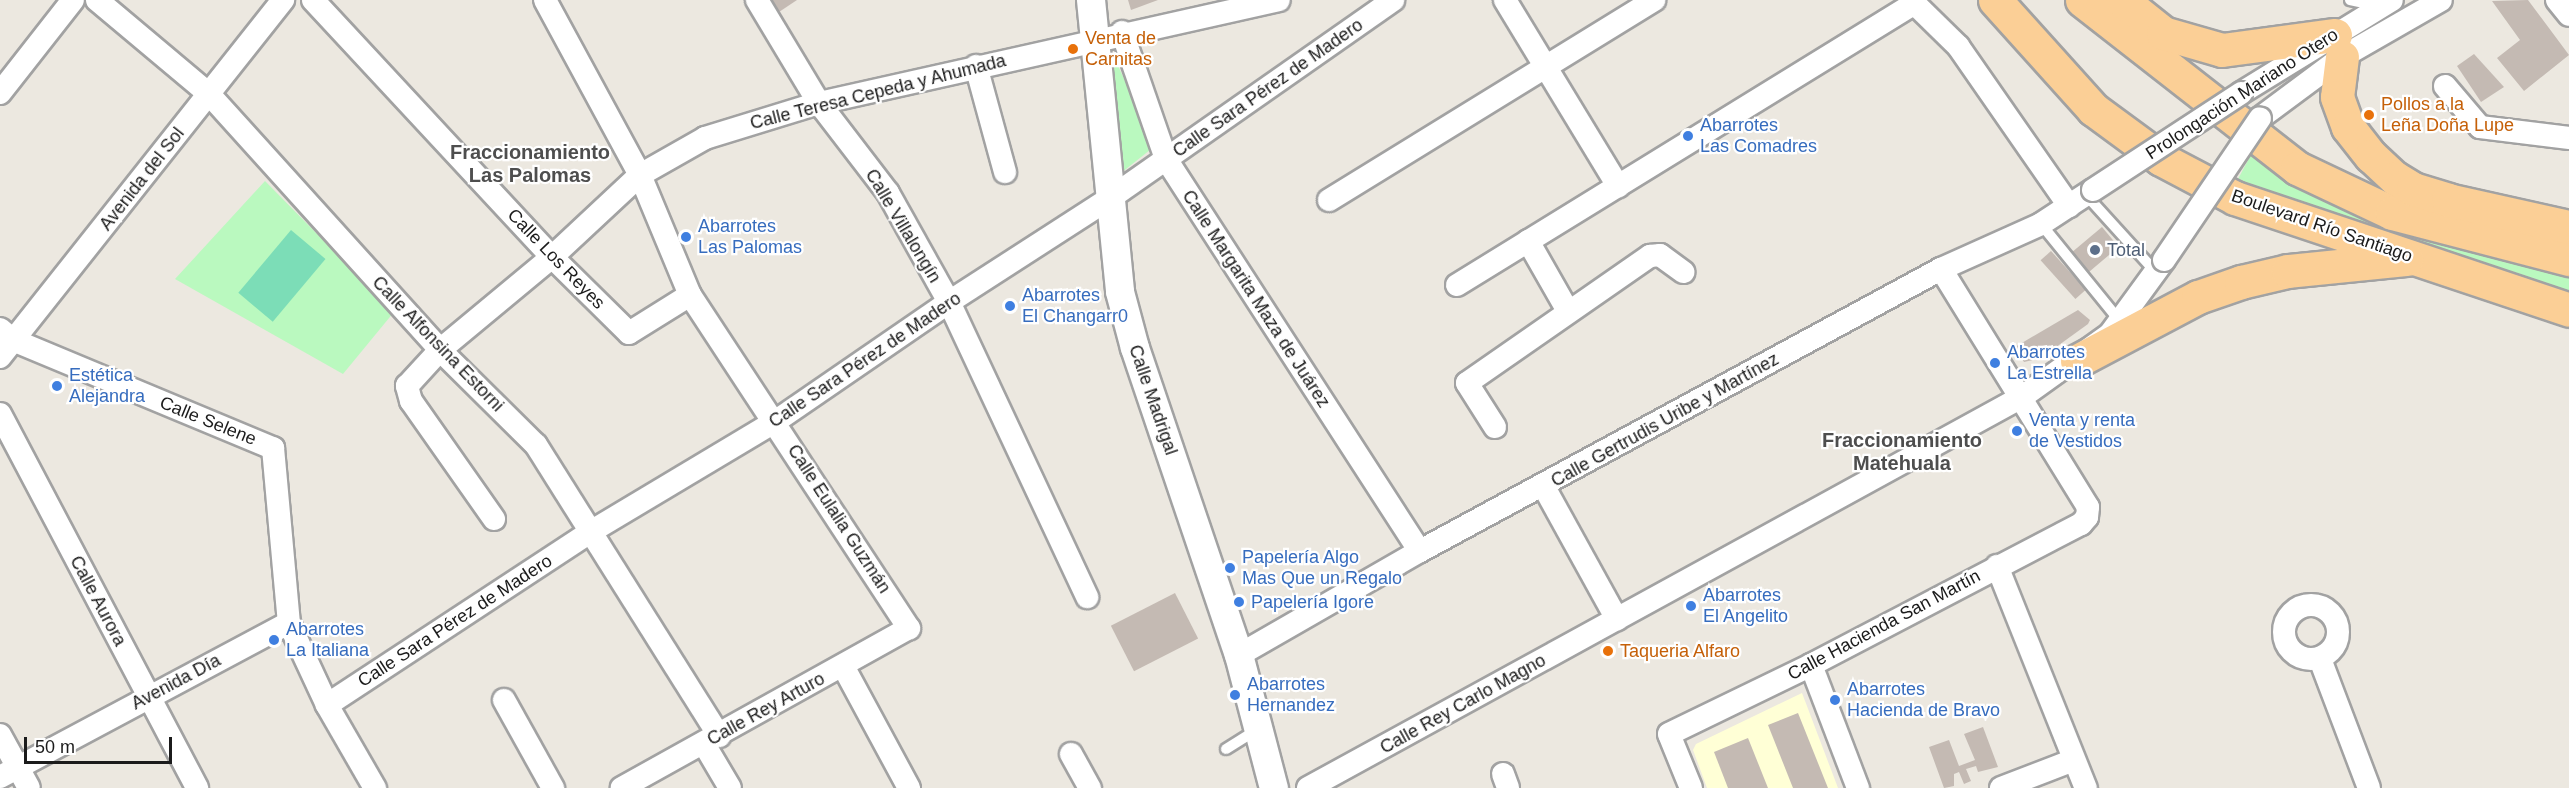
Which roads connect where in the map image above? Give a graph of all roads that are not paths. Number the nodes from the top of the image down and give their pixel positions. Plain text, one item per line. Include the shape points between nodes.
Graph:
1 (73, 0) edge
2 (98, 0) edge
3 (283, 0) edge
4 (313, 0) edge
5 (545, 0) edge
6 (757, 0) edge
7 (1091, 0) edge
8 (1279, 0) edge
9 (1393, 0) edge
10 (1505, 0) edge
11 (1654, 0) edge
12 (1995, 0) edge
13 (2082, 0) edge
14 (2122, 0) edge
15 (2350, 0) edge
16 (2441, 0) edge
17 (2557, 0) edge
18 (1913, 2) edge
19 (2387, 3) edge
20 (2569, 15) edge
21 (1108, 35) junction
22 (2338, 46) junction
23 (976, 66) junction
24 (1546, 68) junction
25 (2445, 86) dead end
26 (0, 93) edge
27 (208, 94) junction
28 (819, 103) junction
29 (2260, 118) joint
30 (2569, 138) edge
31 (1166, 159) junction
32 (1005, 172) dead end
33 (640, 175) junction
34 (1618, 186) junction
35 (2083, 197) junction
36 (1109, 199) junction
37 (1329, 200) dead end
38 (2042, 224) junction
39 (2569, 227) edge
40 (1528, 242) junction
41 (552, 257) junction
42 (2416, 258) junction
43 (2569, 259) edge
44 (2159, 265) junction
45 (1941, 269) junction
46 (1683, 272) dead end
47 (1457, 285) dead end
48 (690, 295) junction
49 (949, 302) junction
50 (2569, 310) edge
51 (1568, 311) junction
52 (2119, 320) junction
53 (4, 342) edge
54 (440, 350) junction
55 (2077, 361) junction
56 (2022, 397) junction
57 (0, 414) edge
58 (776, 421) junction
59 (1495, 427) dead end
60 (1544, 487) junction
61 (494, 519) dead end
62 (592, 531) junction
63 (1420, 551) junction
64 (1997, 566) junction
65 (1087, 597) dead end
66 (1617, 619) junction
67 (289, 623) junction
68 (909, 628) joint
69 (1239, 655) junction
70 (2320, 659) dead end
71 (1812, 664) junction
72 (843, 666) junction
73 (148, 697) junction
74 (504, 700) dead end
75 (327, 705) junction
76 (1258, 730) junction
77 (0, 735) edge
78 (711, 740) junction
79 (1226, 749) dead end
80 (1071, 754) dead end
81 (2074, 760) junction
82 (9, 772) edge
83 (29, 788) edge
84 (197, 788) edge
85 (375, 788) edge
86 (553, 788) edge
87 (621, 788) edge
88 (730, 788) edge
89 (909, 788) edge
90 (1090, 788) edge
91 (1274, 788) edge
92 (1308, 788) edge
93 (1691, 788) edge
94 (1858, 788) edge
95 (2001, 788) edge
96 (2086, 788) edge
97 (2369, 788) edge

1 - 26 street
2 - 27 street, Calle Alfonsina Estorni
3 - 27 street, Avenida del Sol
4 - 41 street, Calle Los Reyes
5 - 33 street, Calle Eulalia Guzmán
6 - 28 street, Calle Villalongín
7 - 21 street, Calle Madrigal
8 - 21 street, Calle Teresa Cepeda y Ahumada
9 - 31 street, Calle Sara Pérez de Madero
10 - 24 street
11 - 24 street
12 - 42 main road, Boulevard Río Santiago via 2093,109 2161,159 2235,198
13 - 43 main road, Boulevard Río Santiago via 2297,168 2392,213
14 - 22 main road via 2163,33 2222,50
15 - 19 lane
16 - 22 street, Prolongación Mariano Otero
17 - 20 street
18 - 34 street
18 - 35 street via 1958,46
19 - 22 street, Prolongación Mariano Otero
21 - 23 street, Calle Teresa Cepeda y Ahumada
21 - 31 street, Calle Margarita Maza de Juárez
21 - 36 street, Calle Madrigal
22 - 29 street, Prolongación Mariano Otero
22 - 35 street, Prolongación Mariano Otero, bridge via 2241,93
22 - 39 main road via 2337,97 2348,127 2395,178 2413,189 2448,200
23 - 28 street, Calle Teresa Cepeda y Ahumada
23 - 32 street
24 - 34 street
24 - 37 street
25 - 30 street via 2480,128
27 - 53 street, Avenida del Sol
27 - 54 street, Calle Alfonsina Estorni
28 - 33 street, Calle Teresa Cepeda y Ahumada via 705,138
28 - 49 street, Calle Villalongín via 888,193
29 - 44 street, Calle Rey Carlo Magno, bridge
31 - 36 street, Calle Sara Pérez de Madero
31 - 63 street, Calle Margarita Maza de Juárez
33 - 41 street, Calle Teresa Cepeda y Ahumada
33 - 48 street, Calle Eulalia Guzmán
34 - 40 street
35 - 38 street, Calle Gertrudis Uribe y Martínez
35 - 44 lane
36 - 49 street, Calle Sara Pérez de Madero
36 - 69 street, Calle Madrigal via 1120,292 1134,348
38 - 45 street, Calle Gertrudis Uribe y Martínez
38 - 52 lane
40 - 47 street
40 - 51 street
41 - 48 street, Calle Los Reyes via 629,333
41 - 54 street, Calle Teresa Cepeda y Ahumada
42 - 50 main road, Boulevard Río Santiago
42 - 55 main road via 2288,271 2241,282 2198,297
44 - 52 street, Calle Rey Carlo Magno
45 - 56 street
45 - 60 street, Calle Gertrudis Uribe y Martínez
46 - 51 street via 1660,255 1650,256
48 - 58 street, Calle Eulalia Guzmán
49 - 58 street, Calle Sara Pérez de Madero
49 - 65 street, Calle Villalongín
51 - 59 street via 1467,383
52 - 55 street, Calle Rey Carlo Magno via 2110,334
53 - 67 street, Calle Selene via 273,448
54 - 61 street, Calle Teresa Cepeda y Ahumada via 408,386 411,400
54 - 62 street, Calle Alfonsina Estorni via 536,445
55 - 56 street, Calle Rey Carlo Magno
56 - 64 street, Calle Hacienda San Martín via 2088,507 2087,517 2081,524
56 - 66 street, Calle Rey Carlo Magno
57 - 73 street, Calle Aurora
58 - 62 street, Calle Sara Pérez de Madero
58 - 68 street, Calle Eulalia Guzmán
60 - 63 street, Calle Gertrudis Uribe y Martínez
60 - 66 street
62 - 75 street, Calle Sara Pérez de Madero
62 - 78 street, Calle Alfonsina Estorni
63 - 69 street, Calle Gertrudis Uribe y Martínez
64 - 71 street, Calle Hacienda San Martín
64 - 81 street
66 - 92 street, Calle Rey Carlo Magno
67 - 73 street, Avenida Día
67 - 75 street, Calle Selene
68 - 72 street, Calle Rey Arturo
69 - 76 street, Calle Madrigal
70 - 97 street
71 - 93 street, Calle Hacienda San Martín via 1669,734
71 - 94 street
72 - 78 street, Calle Rey Arturo
72 - 89 street
73 - 82 street, Avenida Día
73 - 84 street, Calle Aurora
74 - 86 street
75 - 85 street, Calle Selene
76 - 79 lane
76 - 91 street, Calle Madrigal
77 - 82 street
78 - 87 street, Calle Rey Arturo
78 - 88 street, Calle Alfonsina Estorni
80 - 90 street
81 - 95 street
81 - 96 street
82 - 83 street

